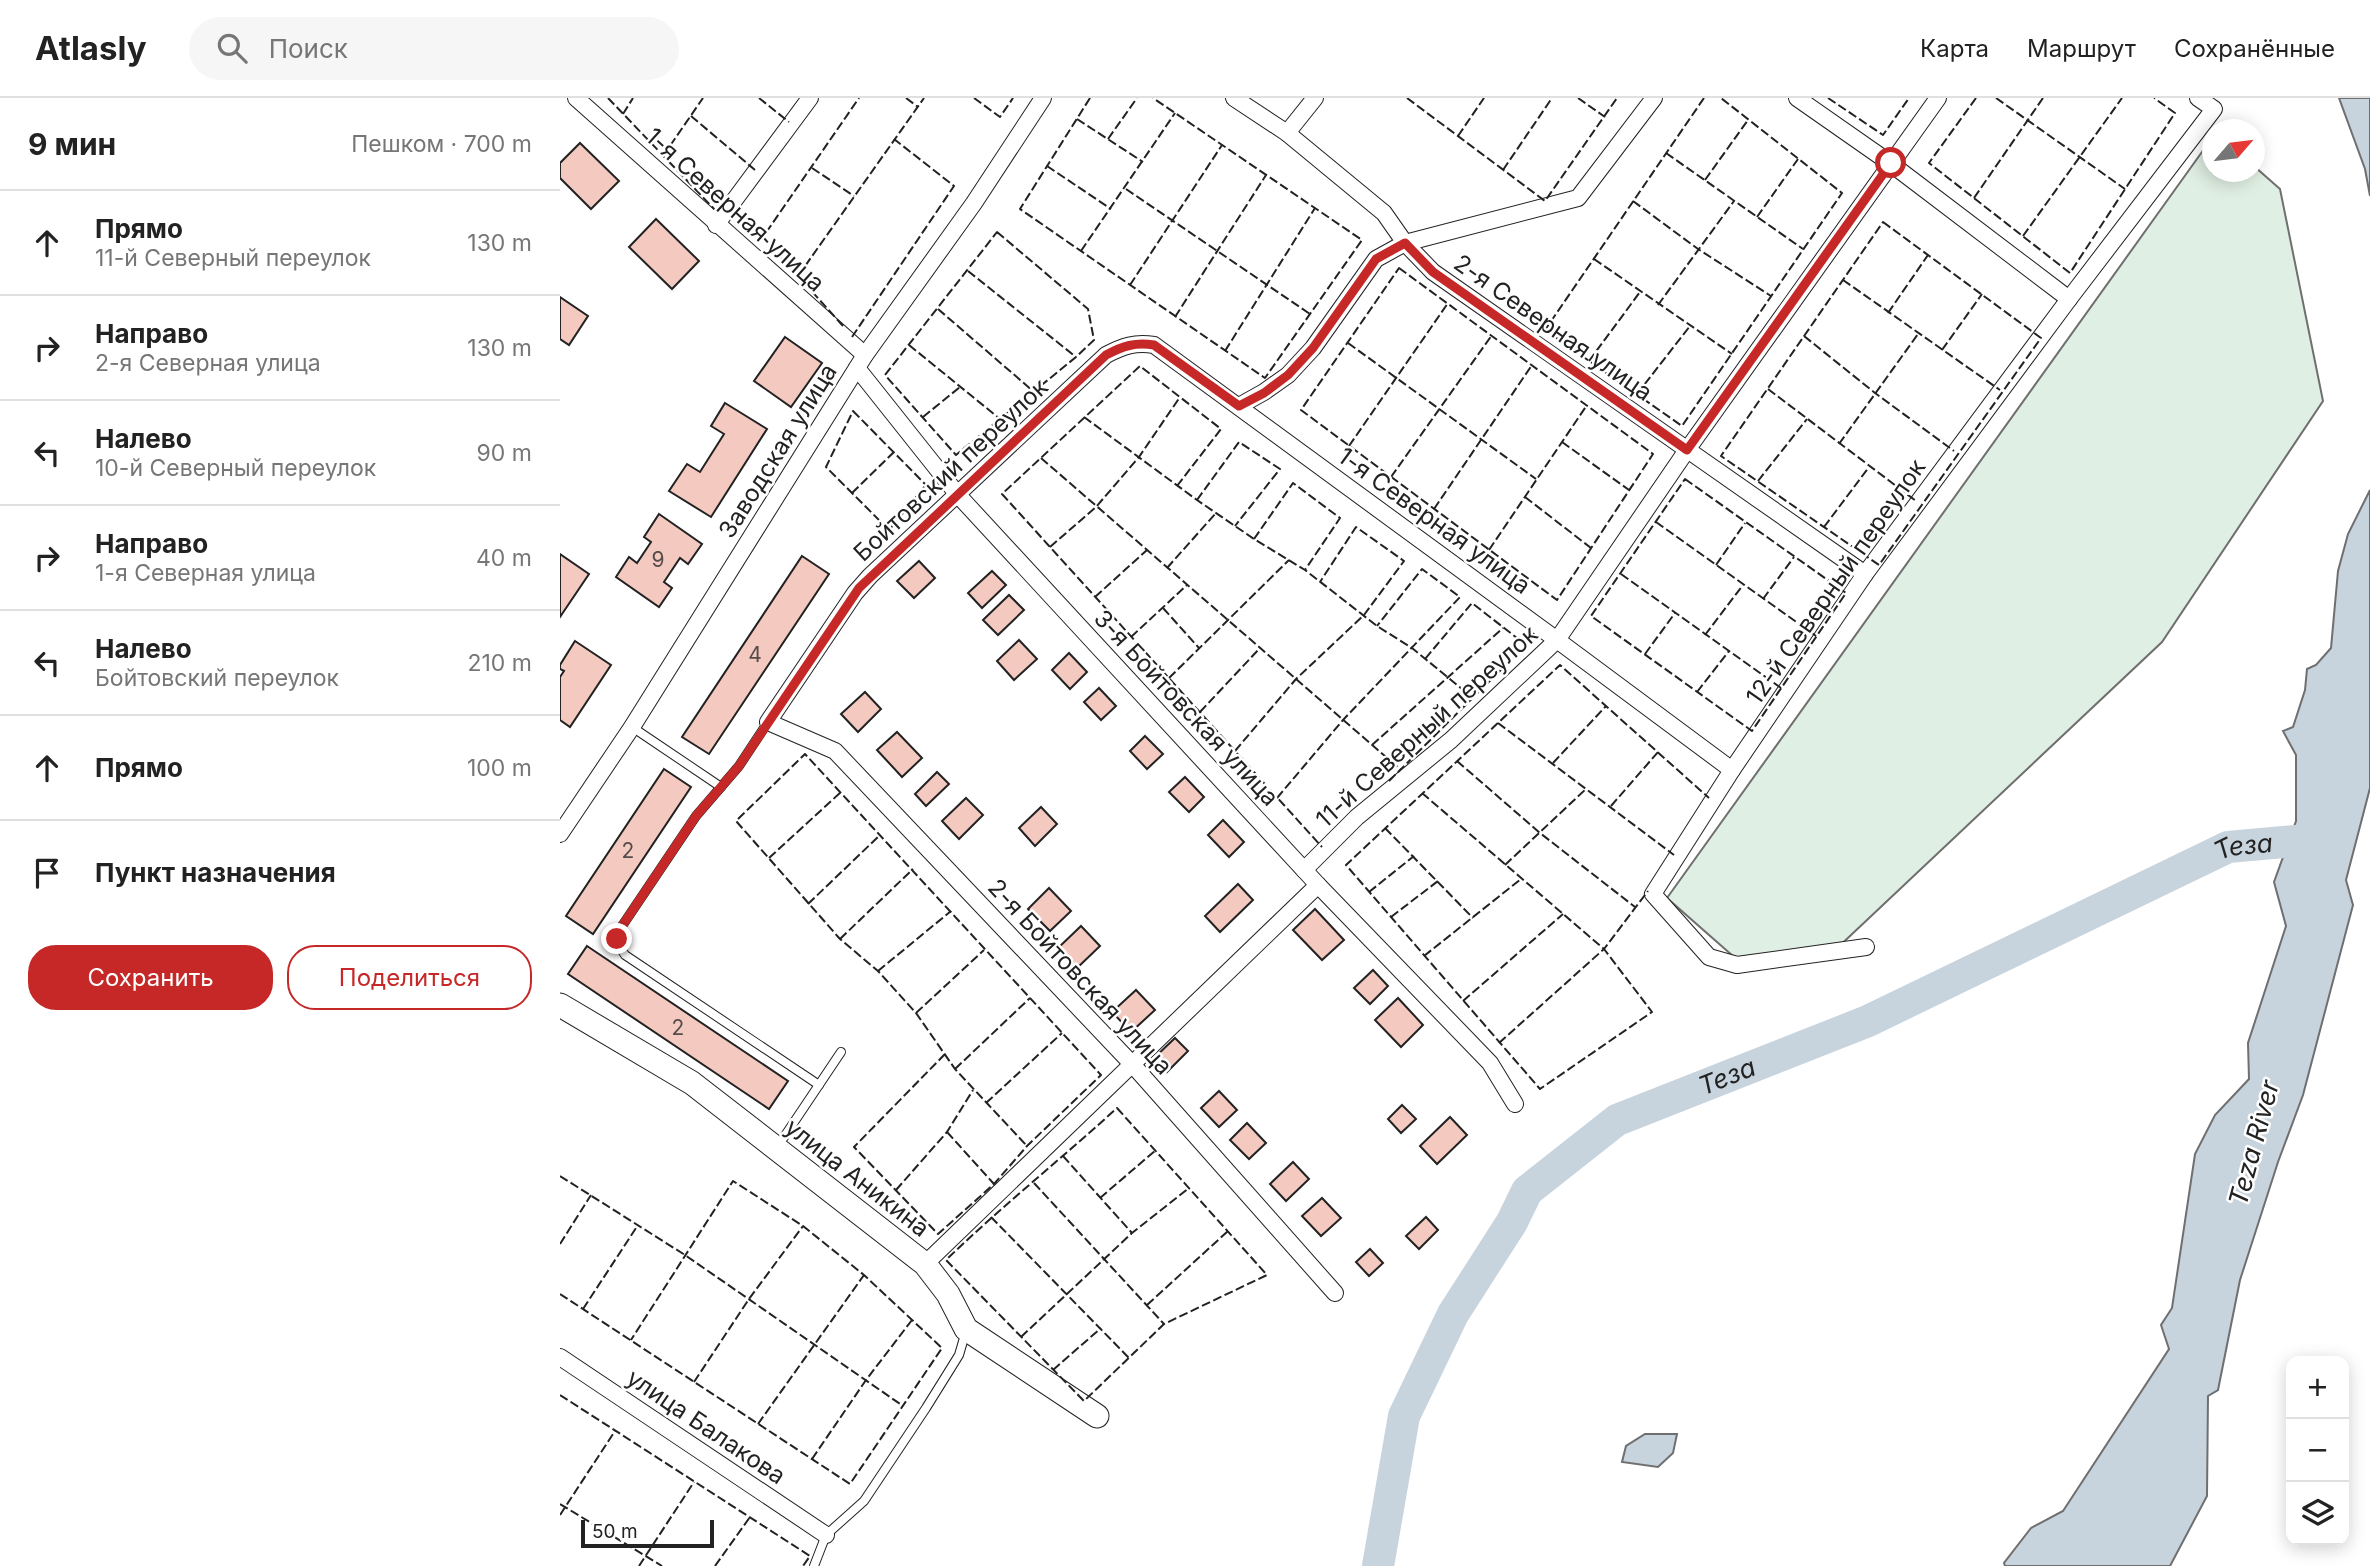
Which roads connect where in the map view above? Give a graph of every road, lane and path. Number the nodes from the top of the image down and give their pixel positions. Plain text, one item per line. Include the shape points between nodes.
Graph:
1 (576, 98) edge
2 (810, 98) edge
3 (1043, 98) edge
4 (1234, 98) edge
5 (1315, 98) edge
6 (1654, 98) edge
7 (1797, 98) edge
8 (1938, 98) edge
9 (2198, 98) edge
10 (1287, 134) junction
11 (1891, 163) junction
12 (716, 225) junction
13 (1405, 243) junction
14 (2069, 299) junction
15 (1138, 343) joint
16 (861, 362) junction
17 (1239, 406) junction
18 (1687, 450) junction
19 (958, 495) junction
20 (1865, 574) junction
21 (1557, 640) junction
22 (768, 722) junction
23 (632, 727) junction
24 (1732, 770) junction
25 (721, 787) junction
26 (560, 834) edge
27 (1304, 870) junction
28 (1318, 885) junction
29 (1866, 947) dead end
30 (560, 1005) edge
31 (841, 1052) dead end
32 (1132, 1065) junction
33 (819, 1085) junction
34 (1515, 1104) dead end
35 (776, 1149) junction
36 (925, 1264) junction
37 (1335, 1293) dead end
38 (966, 1329) junction
39 (560, 1357) edge
40 (1097, 1416) dead end
41 (826, 1535) junction
42 (814, 1566) edge

1 - 12 street, 1-я Северная улица
2 - 12 street
3 - 16 street, Заводская улица
4 - 10 street, 2-я Северная улица
5 - 10 street
6 - 13 street via 1578,198
7 - 11 street
8 - 11 street, 11-й Северный переулок
9 - 14 street, 12-й Северный переулок via 2214,109
10 - 13 street, 2-я Северная улица via 1384,213
11 - 14 street
11 - 18 street, 11-й Северный переулок
12 - 16 street, 1-я Северная улица
13 - 17 street via 1376,259 1313,348 1288,375
13 - 18 street, 2-я Северная улица via 1433,272
14 - 20 street, 12-й Северный переулок
15 - 17 street, 1-я Северная улица via 1154,345
15 - 19 street, Бойтовский переулок via 1106,355
16 - 19 street, 3-я Бойтовская улица
16 - 23 street, Заводская улица
17 - 21 street, 1-я Северная улица
18 - 20 street, 2-я Северная улица
18 - 21 street, 11-й Северный переулок
19 - 22 street, Бойтовский переулок via 859,588
19 - 27 street, 3-я Бойтовская улица
20 - 24 street, 12-й Северный переулок
21 - 24 street, 1-я Северная улица
21 - 27 street, 11-й Северный переулок via 1451,740 1357,817
22 - 25 lane
22 - 32 street, 2-я Бойтовская улица via 835,751
23 - 25 lane
23 - 26 street, Заводская улица
24 - 29 street, 12-й Северный переулок via 1653,894 1709,957 1737,965
25 - 33 lane via 696,816 618,932 618,944 625,955
27 - 28 street, 3-я Бойтовская улица
28 - 32 street
28 - 34 street, 3-я Бойтовская улица via 1490,1063
30 - 35 street, улица Аникина via 692,1083
31 - 33 lane
32 - 36 street
32 - 37 street, 2-я Бойтовская улица
33 - 35 lane
35 - 36 street, улица Аникина
36 - 38 street, улица Аникина
38 - 40 street, улица Аникина
38 - 41 lane via 959,1355 864,1501
39 - 41 street, улица Балакова
41 - 42 lane

